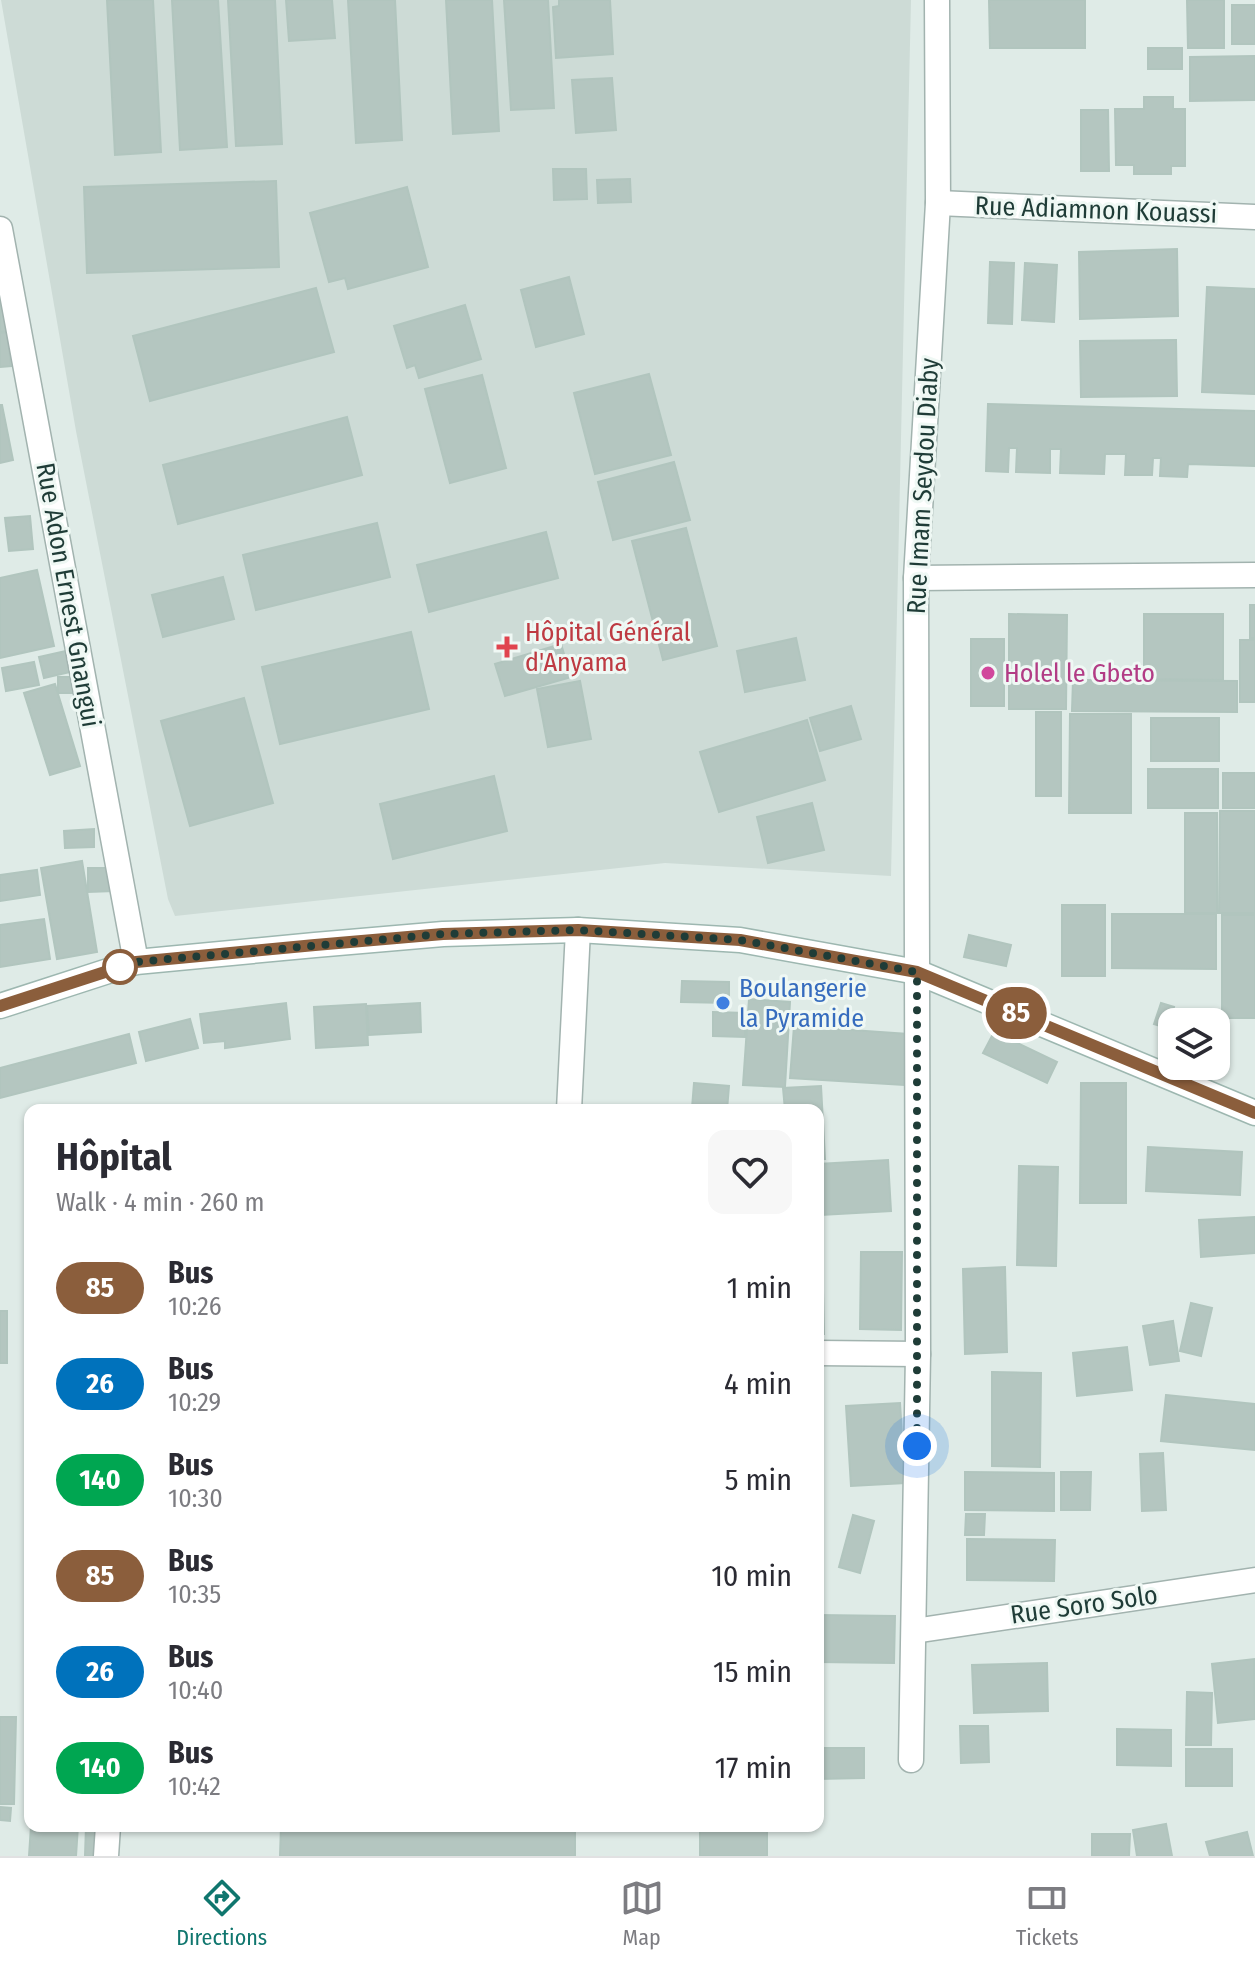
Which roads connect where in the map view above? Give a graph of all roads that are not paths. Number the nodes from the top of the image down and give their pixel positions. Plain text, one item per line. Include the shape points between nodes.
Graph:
1 (937, 0) edge
2 (938, 203) junction
3 (1255, 217) edge
4 (0, 229) edge
5 (1255, 575) edge
6 (916, 578) junction
7 (578, 930) junction
8 (136, 962) junction
9 (917, 972) junction
10 (0, 1006) edge
11 (569, 1104) edge
12 (1255, 1113) edge
13 (824, 1353) edge
14 (918, 1354) junction
15 (1255, 1580) edge
16 (914, 1631) junction
17 (911, 1760) dead end
18 (108, 1832) edge
19 (106, 1856) edge

1 - 2 street, Rue Imam Seydou Diaby
2 - 3 street, Rue Adiamnon Kouassi
2 - 6 street, Rue Imam Seydou Diaby
4 - 8 street, Rue Adon Ernest Gnangui
5 - 6 street
6 - 9 street, Rue Imam Seydou Diaby
7 - 8 street via 443,934
7 - 9 street via 740,940
7 - 11 street
8 - 10 street
9 - 12 street
9 - 14 street, Rue Imam Seydou Diaby
13 - 14 street
14 - 16 street, Rue Imam Seydou Diaby
15 - 16 street, Rue Soro Solo
16 - 17 street, Rue Imam Seydou Diaby
18 - 19 street

